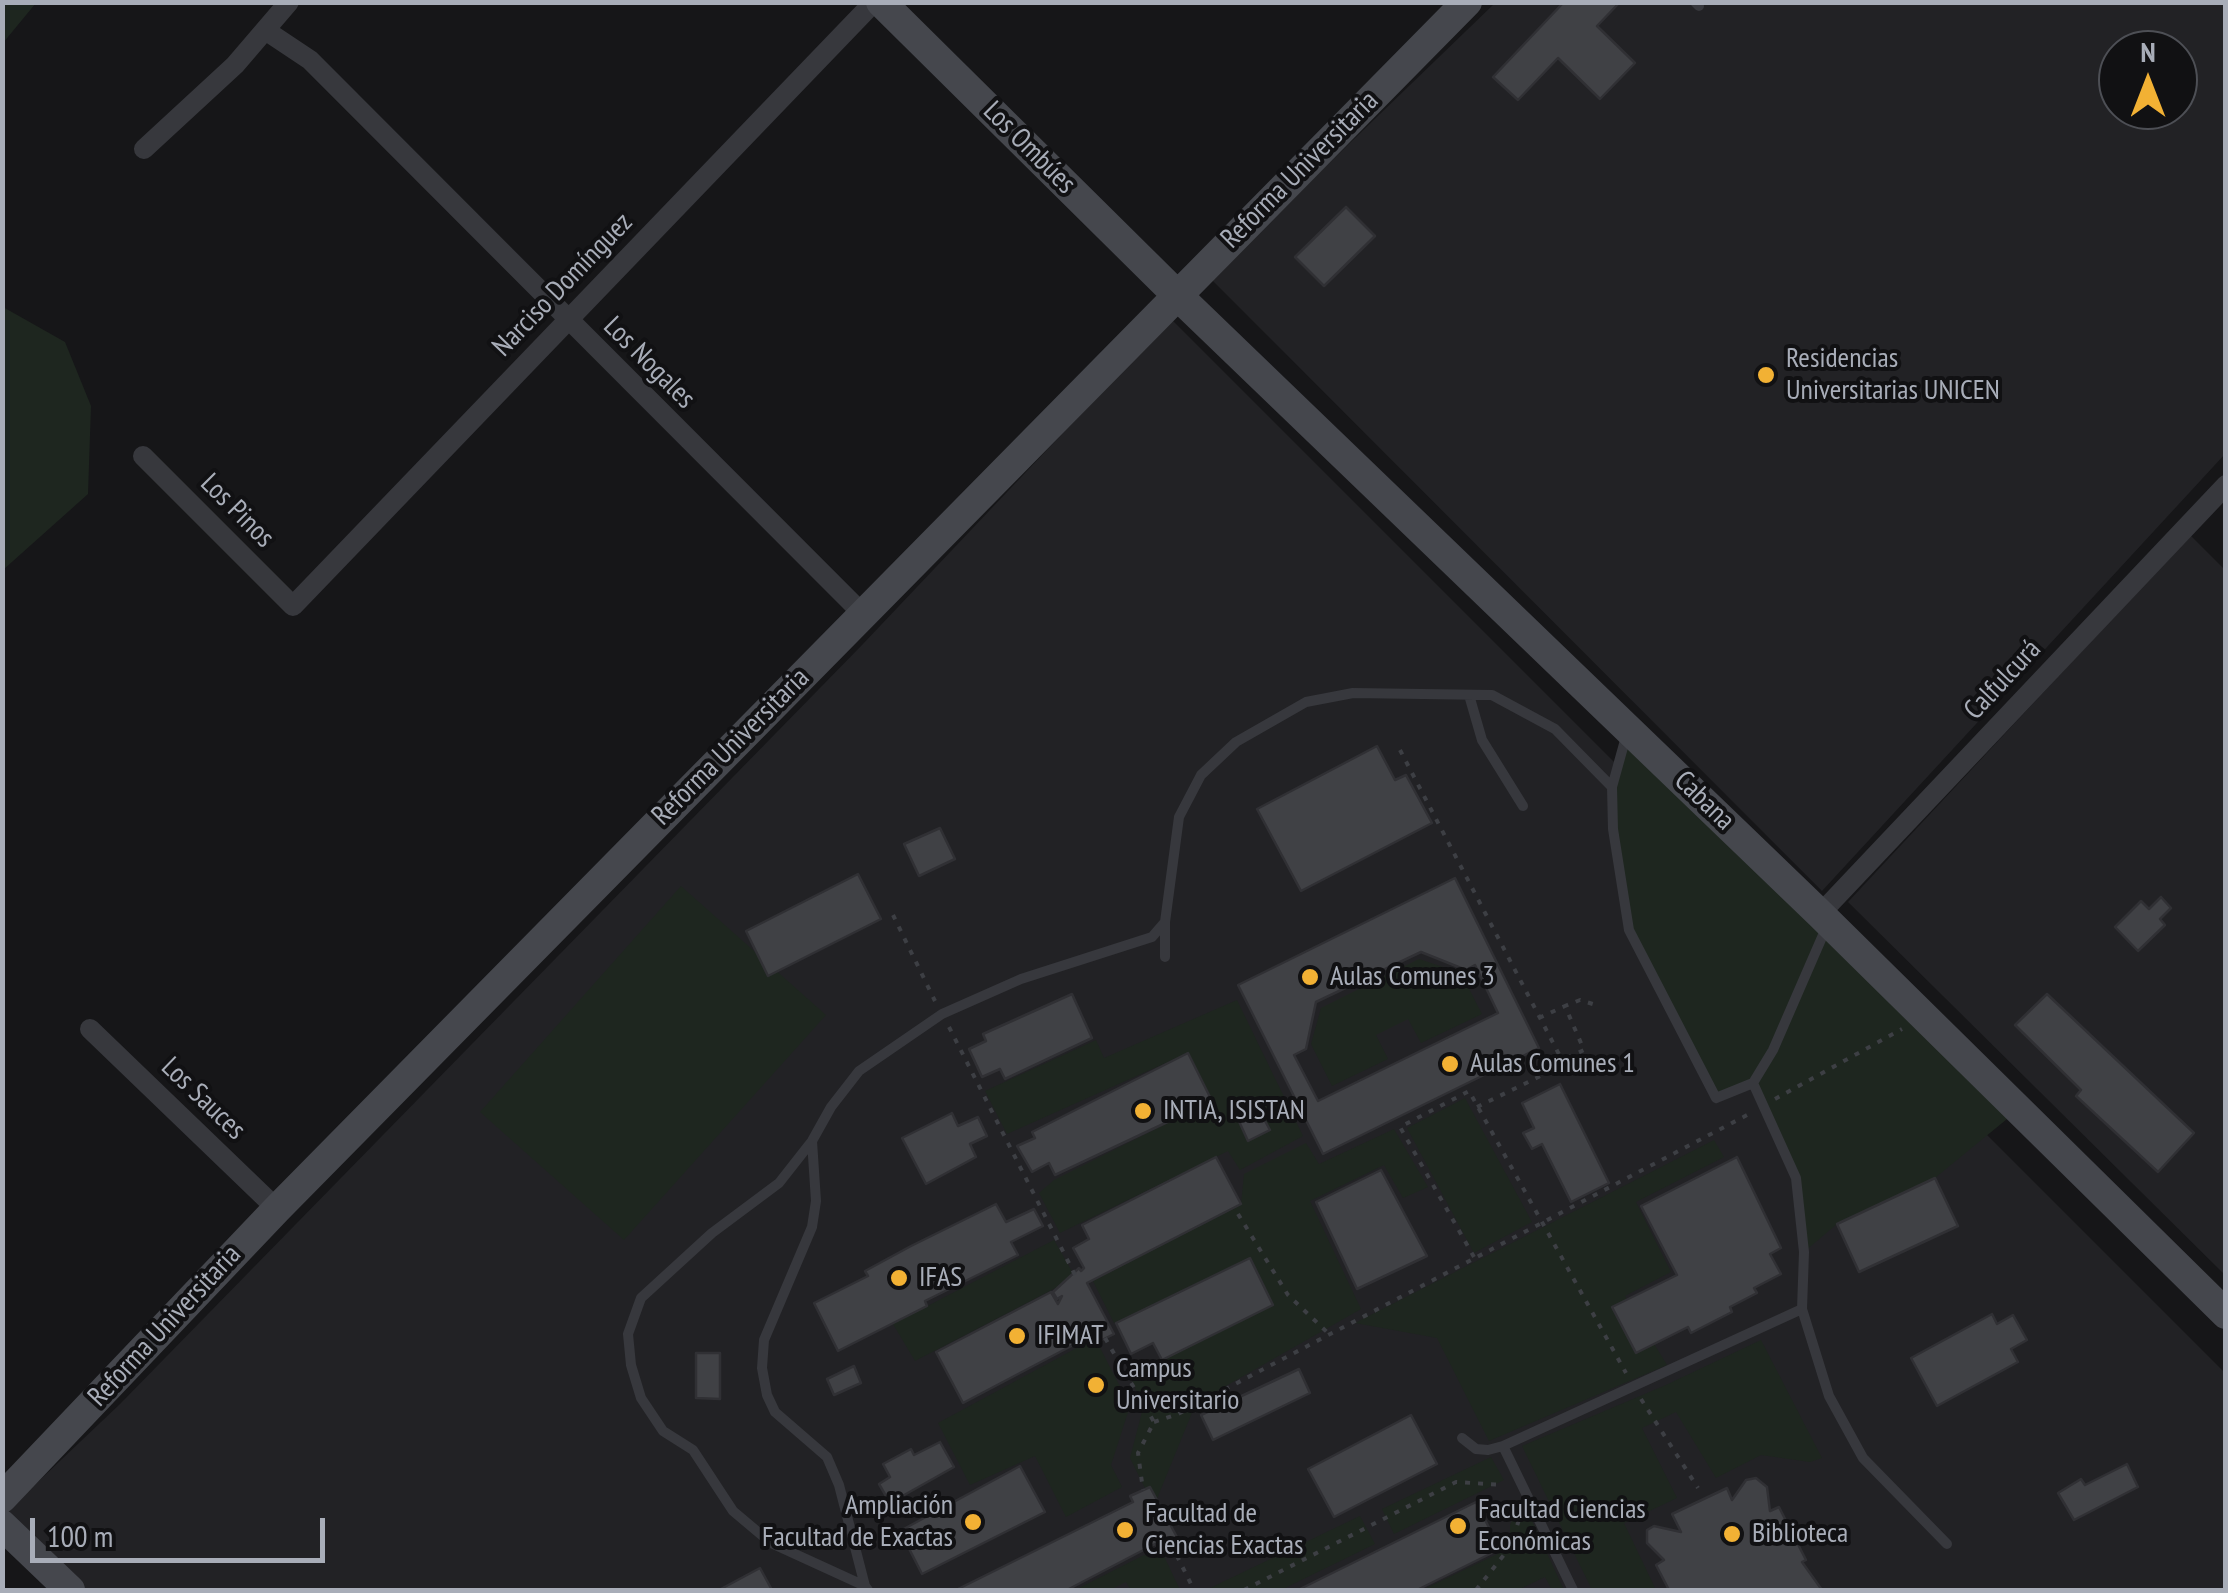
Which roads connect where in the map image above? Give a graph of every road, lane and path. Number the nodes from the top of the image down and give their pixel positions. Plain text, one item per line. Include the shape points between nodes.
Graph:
1 (289, 2) edge
2 (877, 2) edge
3 (1467, 2) edge
4 (266, 30) junction
5 (144, 149) dead end
6 (1176, 294) junction
7 (567, 321) junction
8 (143, 456) dead end
9 (2226, 485) edge
10 (293, 606) joint
11 (862, 614) junction
12 (1469, 695) junction
13 (1629, 728) junction
14 (1400, 750) dead end
15 (1612, 787) junction
16 (1523, 806) dead end
17 (893, 915) dead end
18 (1824, 918) junction
19 (1165, 922) junction
20 (1099, 954) junction
21 (1166, 957) dead end
22 (1114, 966) dead end
23 (1596, 1005) dead end
24 (1565, 1006) junction
25 (942, 1014) junction
26 (1924, 1016) junction
27 (1539, 1018) junction
28 (90, 1028) dead end
29 (1562, 1060) junction
30 (1753, 1082) junction
31 (1709, 1084) junction
32 (1697, 1090) dead end
33 (1764, 1106) junction
34 (1478, 1107) junction
35 (812, 1142) junction
36 (277, 1209) junction
37 (1238, 1214) dead end
38 (1540, 1223) junction
39 (1474, 1258) junction
40 (1075, 1275) dead end
41 (1802, 1310) junction
42 (2226, 1314) edge
43 (1328, 1333) junction
44 (1106, 1338) dead end
45 (1633, 1387) junction
46 (1154, 1422) junction
47 (1462, 1438) dead end
48 (1503, 1446) junction
49 (1521, 1485) junction
50 (1698, 1488) dead end
51 (1143, 1490) dead end
52 (2, 1498) edge
53 (1531, 1506) junction
54 (2, 1525) edge
55 (1171, 1544) dead end
56 (1947, 1544) dead end
57 (866, 1588) edge
58 (70, 1590) edge
59 (1194, 1590) edge
60 (1244, 1590) edge
61 (1476, 1590) edge
62 (1573, 1590) edge

1 - 4 street
2 - 6 street, Los Ombúes
2 - 7 street, Narciso Domínguez
3 - 6 street, Reforma Universitaria
4 - 5 street
4 - 7 street, Los Nogales via 310,60
6 - 11 street, Reforma Universitaria
6 - 13 street, Cabana
7 - 10 street, Narciso Domínguez
7 - 11 street, Los Nogales
8 - 10 street, Los Pinos
9 - 18 street, Calfulcurá
11 - 36 street, Reforma Universitaria
12 - 15 lane via 1492,696 1555,729
12 - 16 lane via 1482,740
12 - 19 lane via 1353,693 1306,702 1236,742 1201,775 1179,817
13 - 15 lane
13 - 18 street, Cabana
14 - 27 path
15 - 31 lane via 1629,930
17 - 25 path
18 - 26 street, Cabana
18 - 30 lane via 1773,1050
19 - 20 lane via 1152,937
19 - 21 lane
20 - 22 lane
20 - 25 lane
23 - 24 path via 1580,1000
24 - 27 path
24 - 29 path via 1584,1050
25 - 35 lane via 859,1071
25 - 40 path
26 - 33 path
26 - 42 street, Cabana
27 - 29 path
28 - 36 street, Los Sauces
29 - 34 path
30 - 31 lane via 1716,1098
30 - 33 lane
31 - 32 lane
33 - 38 path
33 - 41 lane via 1796,1178
34 - 38 path
34 - 39 path via 1469,1091 1400,1127
35 - 57 lane via 812,1227 764,1340 762,1368 774,1412 827,1456
35 - 57 lane via 779,1182 641,1298 628,1334 631,1365 663,1431 693,1450 733,1511 772,1543
36 - 52 street, Reforma Universitaria
37 - 43 path via 1288,1295
38 - 39 path
38 - 45 path
39 - 43 path
41 - 45 lane
41 - 56 lane via 1829,1396 1864,1458
43 - 46 path
44 - 46 path
45 - 48 lane
45 - 50 path
46 - 51 path via 1138,1453
47 - 48 lane via 1476,1449
48 - 49 lane
49 - 53 lane
49 - 60 path via 1456,1482
53 - 61 path via 1518,1518 1512,1546
53 - 62 lane
54 - 58 street
55 - 59 path

